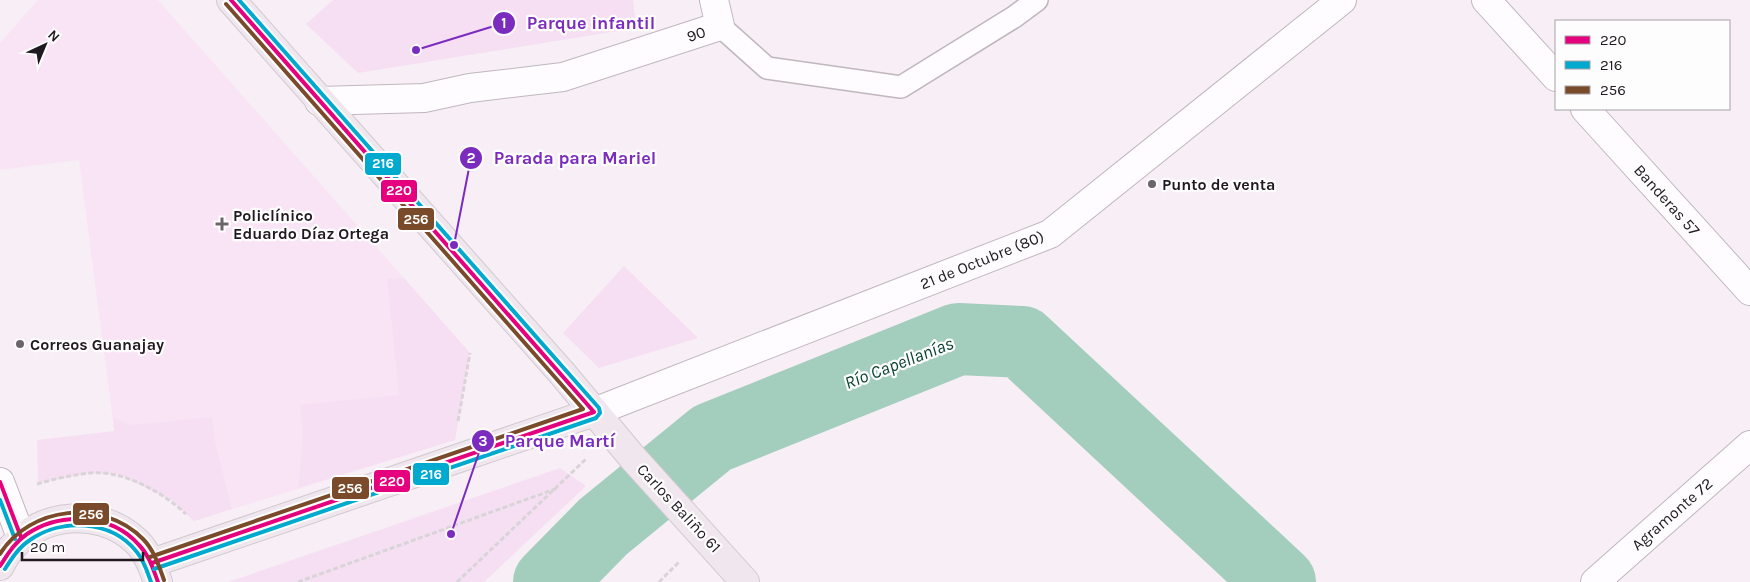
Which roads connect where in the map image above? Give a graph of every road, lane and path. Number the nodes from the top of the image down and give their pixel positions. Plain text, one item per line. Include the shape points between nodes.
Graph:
1 (231, 0) edge
2 (1037, 0) edge
3 (1342, 0) edge
4 (1486, 0) edge
5 (717, 13) edge
6 (1555, 76) edge
7 (319, 101) junction
8 (1586, 110) edge
9 (1750, 291) edge
10 (470, 353) dead end
11 (594, 412) junction
12 (456, 431) dead end
13 (611, 432) junction
14 (1750, 445) edge
15 (558, 488) junction
16 (4, 490) edge
17 (188, 516) dead end
18 (21, 537) junction
19 (0, 566) edge
20 (155, 572) edge
21 (298, 582) edge
22 (457, 582) edge
23 (745, 582) edge
24 (1595, 582) edge

1 - 7 main road, Carlos Baliño 61
2 - 5 lane, 90 via 901,87 767,68
3 - 11 street, 21 de Octubre (80) via 1050,234
4 - 6 street
5 - 7 street, 90 via 563,77 470,88 424,98
7 - 11 main road, Carlos Baliño 61
8 - 9 street, Banderas 57
10 - 12 path
11 - 13 main road, Carlos Baliño 61
11 - 20 main road
13 - 15 path
13 - 23 main road, Carlos Baliño 61
14 - 24 street, Agramonte 72
15 - 21 path
15 - 22 path
16 - 17 path via 91,473 120,475 171,500
16 - 18 street
18 - 19 main road via 4,556
18 - 20 main road via 43,524 67,518 92,518 116,527 137,542

